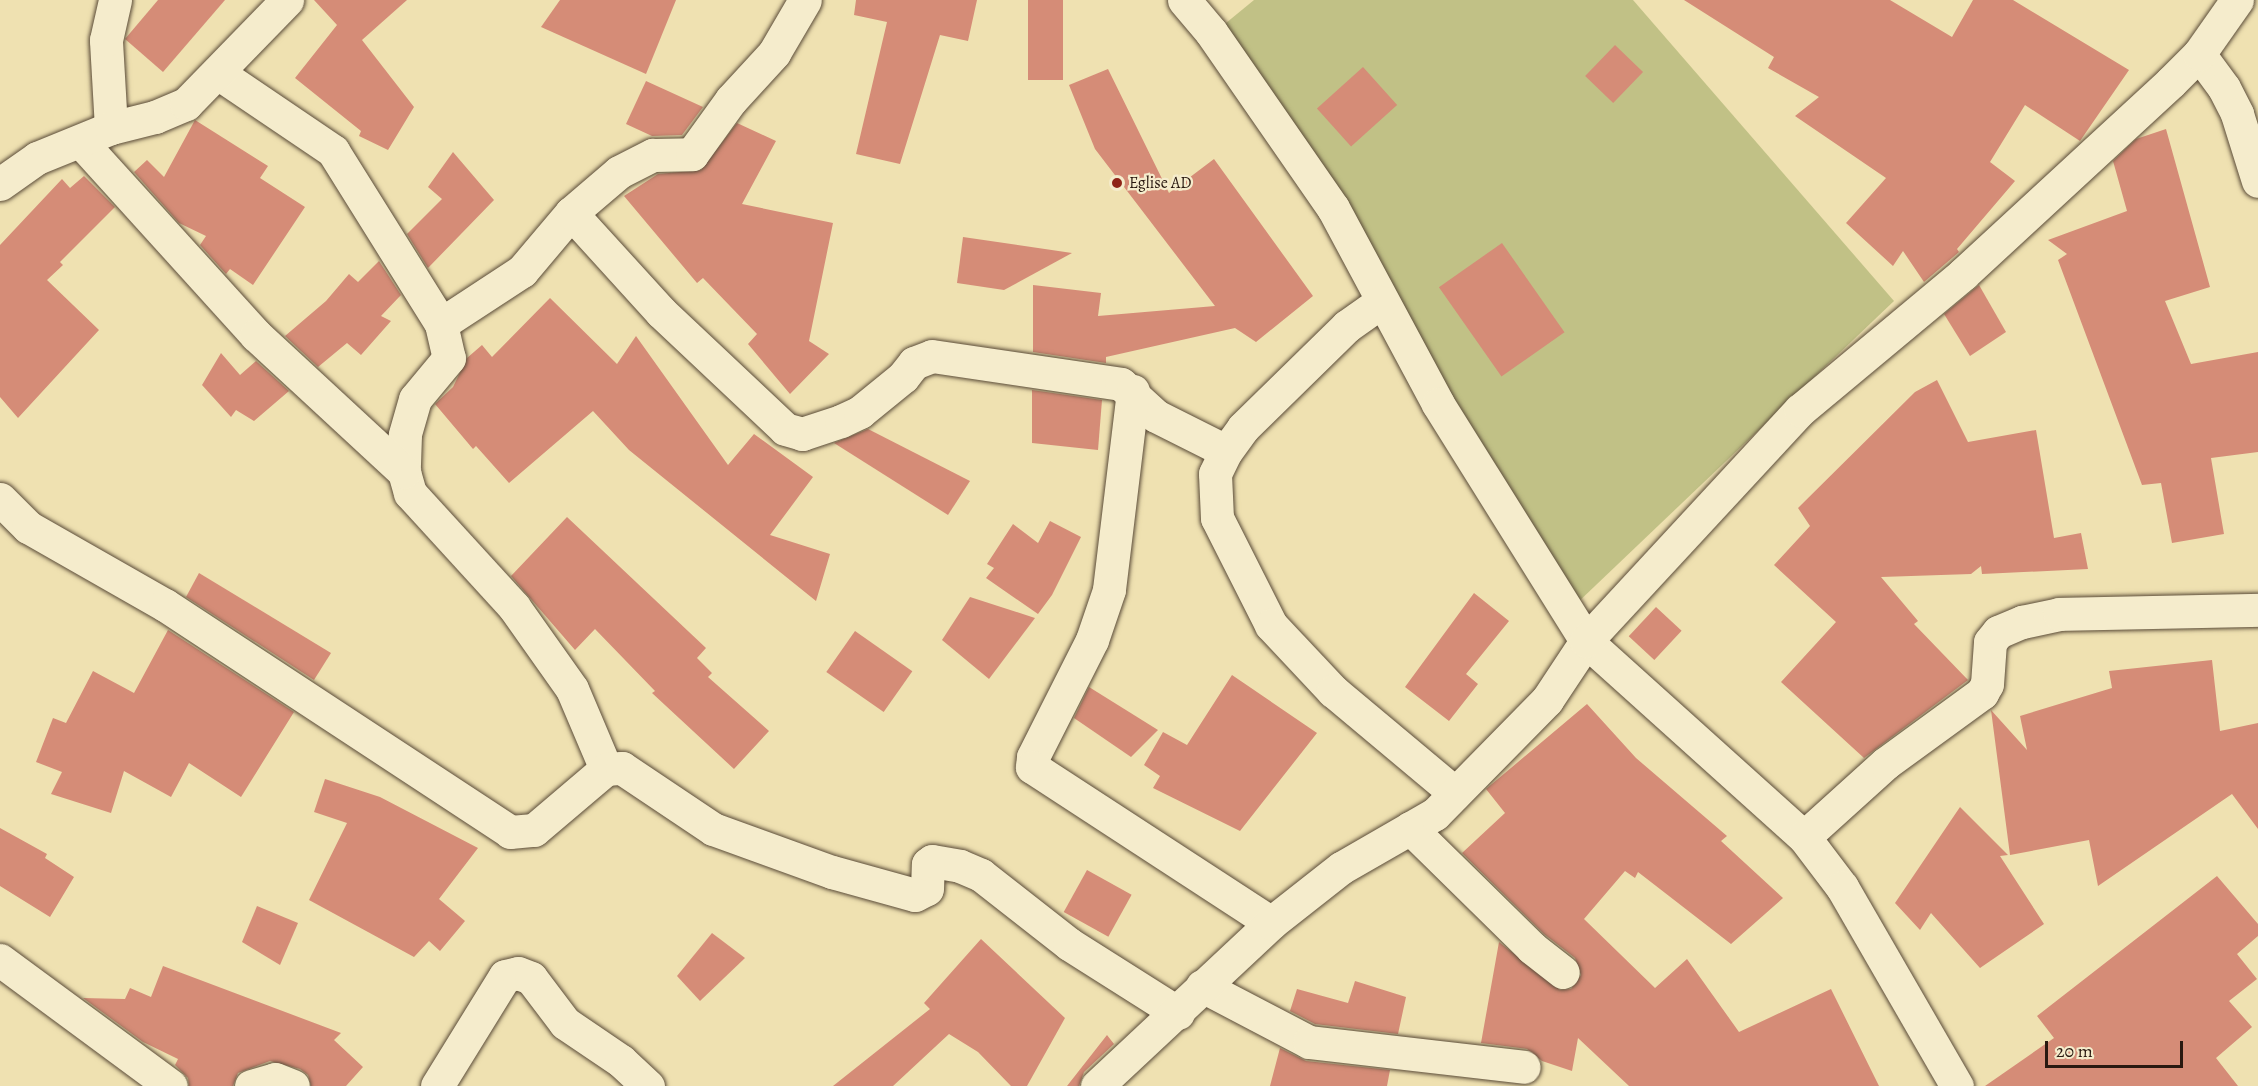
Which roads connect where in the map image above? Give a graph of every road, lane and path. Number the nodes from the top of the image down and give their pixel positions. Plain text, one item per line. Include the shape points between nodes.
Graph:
1 (115, 0) edge
2 (287, 0) edge
3 (805, 0) edge
4 (1184, 0) edge
5 (2237, 0) edge
6 (2199, 54) junction
7 (218, 73) junction
8 (111, 128) junction
9 (81, 142) junction
10 (2258, 181) edge
11 (0, 184) edge
12 (571, 213) junction
13 (1381, 302) junction
14 (441, 324) junction
15 (1133, 391) junction
16 (1226, 451) junction
17 (404, 472) junction
18 (0, 499) edge
19 (2258, 610) edge
20 (1586, 641) junction
21 (606, 769) junction
22 (1455, 793) junction
23 (1410, 828) junction
24 (1804, 837) junction
25 (1271, 923) junction
26 (0, 960) edge
27 (1563, 972) dead end
28 (1202, 986) junction
29 (1178, 1013) junction
30 (1524, 1067) dead end
31 (171, 1086) edge
32 (251, 1086) edge
33 (293, 1086) edge
34 (437, 1086) edge
35 (648, 1086) edge
36 (1097, 1086) edge
37 (1957, 1086) edge

1 - 8 street via 106,40
2 - 7 street
3 - 12 street via 774,53 692,154 653,155 619,172
4 - 13 street via 1333,208
5 - 6 street
6 - 10 street via 2232,105
6 - 20 street via 1963,274 1800,411
7 - 8 street via 186,104
7 - 14 street via 333,151
8 - 9 street
9 - 11 street via 37,158
9 - 17 street via 256,335
12 - 14 street via 522,271
12 - 15 street via 661,312 785,429 802,434 841,421 903,377 914,363 932,356 1121,384
13 - 16 street via 1347,327 1243,428
13 - 20 street via 1438,404
14 - 17 street via 449,358 415,399 405,435
15 - 16 street via 1156,416
15 - 25 street via 1108,590 1092,640 1033,757 1032,767
16 - 22 street via 1215,474 1217,518 1271,625 1334,691
17 - 21 street via 410,493 514,607 572,689
18 - 21 street via 28,527 175,611 510,832 534,830
19 - 24 street via 2059,614 1998,632 1990,642 1987,684 1982,693 1886,763
20 - 22 street via 1547,700
20 - 24 street
21 - 29 street via 622,768 639,777 713,829 832,872 915,895 927,889 928,864 938,861 960,866 981,875 1069,944
22 - 23 street via 1435,814
23 - 25 street via 1341,868
23 - 27 street via 1532,948
24 - 37 street via 1842,887
25 - 28 street
26 - 31 street
28 - 29 street
28 - 30 street via 1309,1042
29 - 36 street
32 - 33 street via 275,1079
34 - 35 street via 505,976 518,973 531,978 565,1023 621,1061

